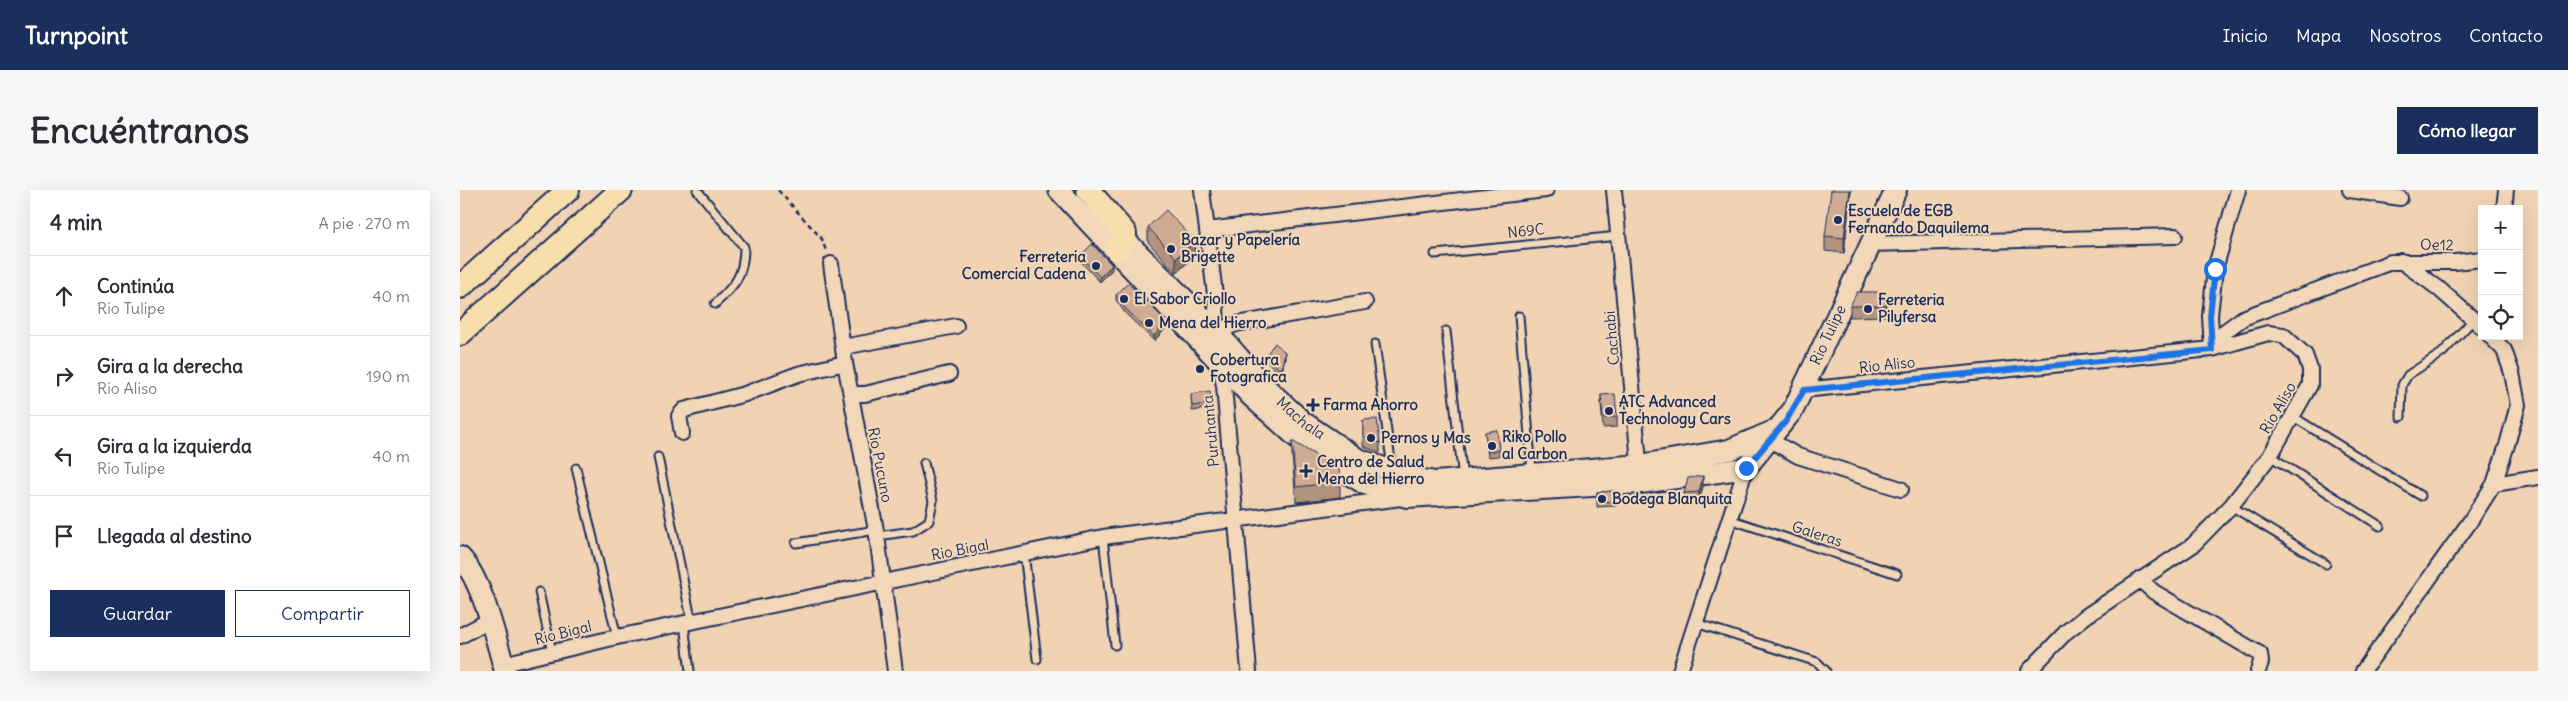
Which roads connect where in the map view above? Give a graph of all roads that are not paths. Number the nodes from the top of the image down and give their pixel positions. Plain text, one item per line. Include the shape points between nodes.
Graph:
1 (568, 190) edge
2 (621, 190) edge
3 (696, 190) edge
4 (1059, 190) edge
5 (1076, 190) edge
6 (1088, 190) edge
7 (1202, 190) edge
8 (1546, 190) edge
9 (1614, 190) edge
10 (1896, 190) edge
11 (2238, 190) edge
12 (2350, 190) edge
13 (2506, 190) edge
14 (2400, 198) dead end
15 (2504, 205) edge
16 (1207, 230) junction
17 (1620, 236) junction
18 (2175, 236) dead end
19 (1870, 244) junction
20 (1121, 245) junction
21 (1435, 254) dead end
22 (2478, 259) edge
23 (2396, 261) junction
24 (831, 264) dead end
25 (460, 287) edge
26 (1365, 302) dead end
27 (715, 304) dead end
28 (1519, 316) dead end
29 (2478, 323) edge
30 (956, 326) dead end
31 (1446, 330) dead end
32 (1217, 332) junction
33 (460, 334) edge
34 (2494, 340) edge
35 (1375, 344) dead end
36 (843, 347) junction
37 (2212, 350) junction
38 (845, 364) junction
39 (1220, 364) junction
40 (949, 374) dead end
41 (1804, 390) junction
42 (850, 394) junction
43 (2291, 415) junction
44 (2401, 417) dead end
45 (682, 432) dead end
46 (1774, 435) junction
47 (2270, 456) junction
48 (658, 457) dead end
49 (924, 464) dead end
50 (576, 468) dead end
51 (1746, 468) junction
52 (1392, 471) junction
53 (1532, 474) junction
54 (1640, 474) junction
55 (2538, 477) edge
56 (1413, 478) junction
57 (1463, 480) junction
58 (2494, 484) junction
59 (1901, 489) dead end
60 (2421, 496) dead end
61 (1407, 497) junction
62 (2231, 506) junction
63 (1235, 519) junction
64 (1729, 519) junction
65 (2380, 526) dead end
66 (876, 533) junction
67 (1104, 537) junction
68 (796, 543) dead end
69 (1024, 553) junction
70 (460, 556) edge
71 (2326, 564) dead end
72 (1897, 574) dead end
73 (2139, 579) junction
74 (883, 581) junction
75 (539, 592) dead end
76 (490, 620) junction
77 (688, 623) junction
78 (1696, 623) junction
79 (460, 636) edge
80 (617, 637) junction
81 (1115, 645) dead end
82 (552, 652) junction
83 (1037, 659) dead end
84 (504, 668) edge
85 (690, 671) edge
86 (895, 671) edge
87 (1248, 671) edge
88 (1680, 671) edge
89 (1826, 671) edge
90 (2029, 671) edge
91 (2258, 671) edge
92 (2363, 671) edge

1 - 25 main road
2 - 33 main road
3 - 27 lane via 744,247 743,269 735,285
4 - 20 main road, Machala
5 - 20 main road, Machala
6 - 20 main road via 1122,227
7 - 16 street, Puruhanta
8 - 16 street
9 - 17 street, Cachabi
10 - 19 main road, Rio Tulipe
11 - 37 street via 2215,269 2210,316
12 - 14 street
13 - 15 street
16 - 32 street, Puruhanta
17 - 21 lane, N69C
17 - 54 street, Cachabi
18 - 19 street
19 - 41 main road, Rio Tulipe
20 - 32 main road, Machala
20 - 39 main road, Machala
22 - 23 street, Oe12
23 - 29 street via 2438,288
23 - 37 street via 2242,318 2224,332
24 - 36 street, Rio Pucuno
26 - 32 street via 1236,324
28 - 53 lane
29 - 44 lane via 2442,353 2408,375 2402,386
30 - 36 street
31 - 57 lane
32 - 39 street, Puruhanta
32 - 52 main road, Machala via 1260,382 1303,422 1358,459
34 - 58 street via 2504,350 2518,404
35 - 52 lane
36 - 38 street, Rio Pucuno
37 - 41 street, Rio Aliso
37 - 43 street, Rio Aliso via 2268,333 2283,335 2306,355 2310,369 2310,385 2304,400
38 - 42 street, Rio Pucuno
38 - 45 street via 798,374 745,394 684,410 679,416
39 - 61 main road, Machala via 1312,451 1365,484
39 - 63 street, Puruhanta
40 - 42 street via 865,394
41 - 46 main road, Rio Tulipe via 1790,416
42 - 66 street, Rio Pucuno
43 - 47 street, Rio Aliso
43 - 60 lane
46 - 51 main road, Rio Tulipe
46 - 54 main road, Machala
46 - 59 street via 1798,456
47 - 62 street, Rio Aliso
47 - 65 lane
48 - 77 lane
49 - 66 lane via 933,502 929,521 913,531
50 - 80 lane
51 - 54 main road, Machala
51 - 64 street, Rio Tulipe
52 - 56 main road, Machala
53 - 54 main road, Machala
53 - 57 main road, Machala
54 - 61 main road, Machala
55 - 58 street
56 - 57 main road, Machala via 1435,482
56 - 61 street
58 - 92 street
61 - 63 street, Rio Bigal
62 - 71 lane
62 - 73 street, Rio Aliso via 2193,545
63 - 67 street, Rio Bigal
63 - 87 street, Puruhanta
64 - 72 lane, Galeras
64 - 78 street, Rio Tulipe
66 - 68 lane
66 - 74 street, Rio Pucuno
67 - 69 street, Rio Bigal
67 - 81 lane
69 - 74 street, Rio Bigal
69 - 83 lane
70 - 76 main road via 469,566
73 - 90 street, Rio Aliso via 2066,632
73 - 91 street via 2154,592 2260,654 2262,662
74 - 77 street, Rio Bigal
74 - 86 street, Rio Pucuno
75 - 82 lane
76 - 79 street
76 - 84 main road
77 - 80 street, Rio Bigal
77 - 85 lane
78 - 88 street, Rio Tulipe
78 - 89 lane via 1817,662
80 - 82 street, Rio Bigal
82 - 84 street, Rio Bigal

